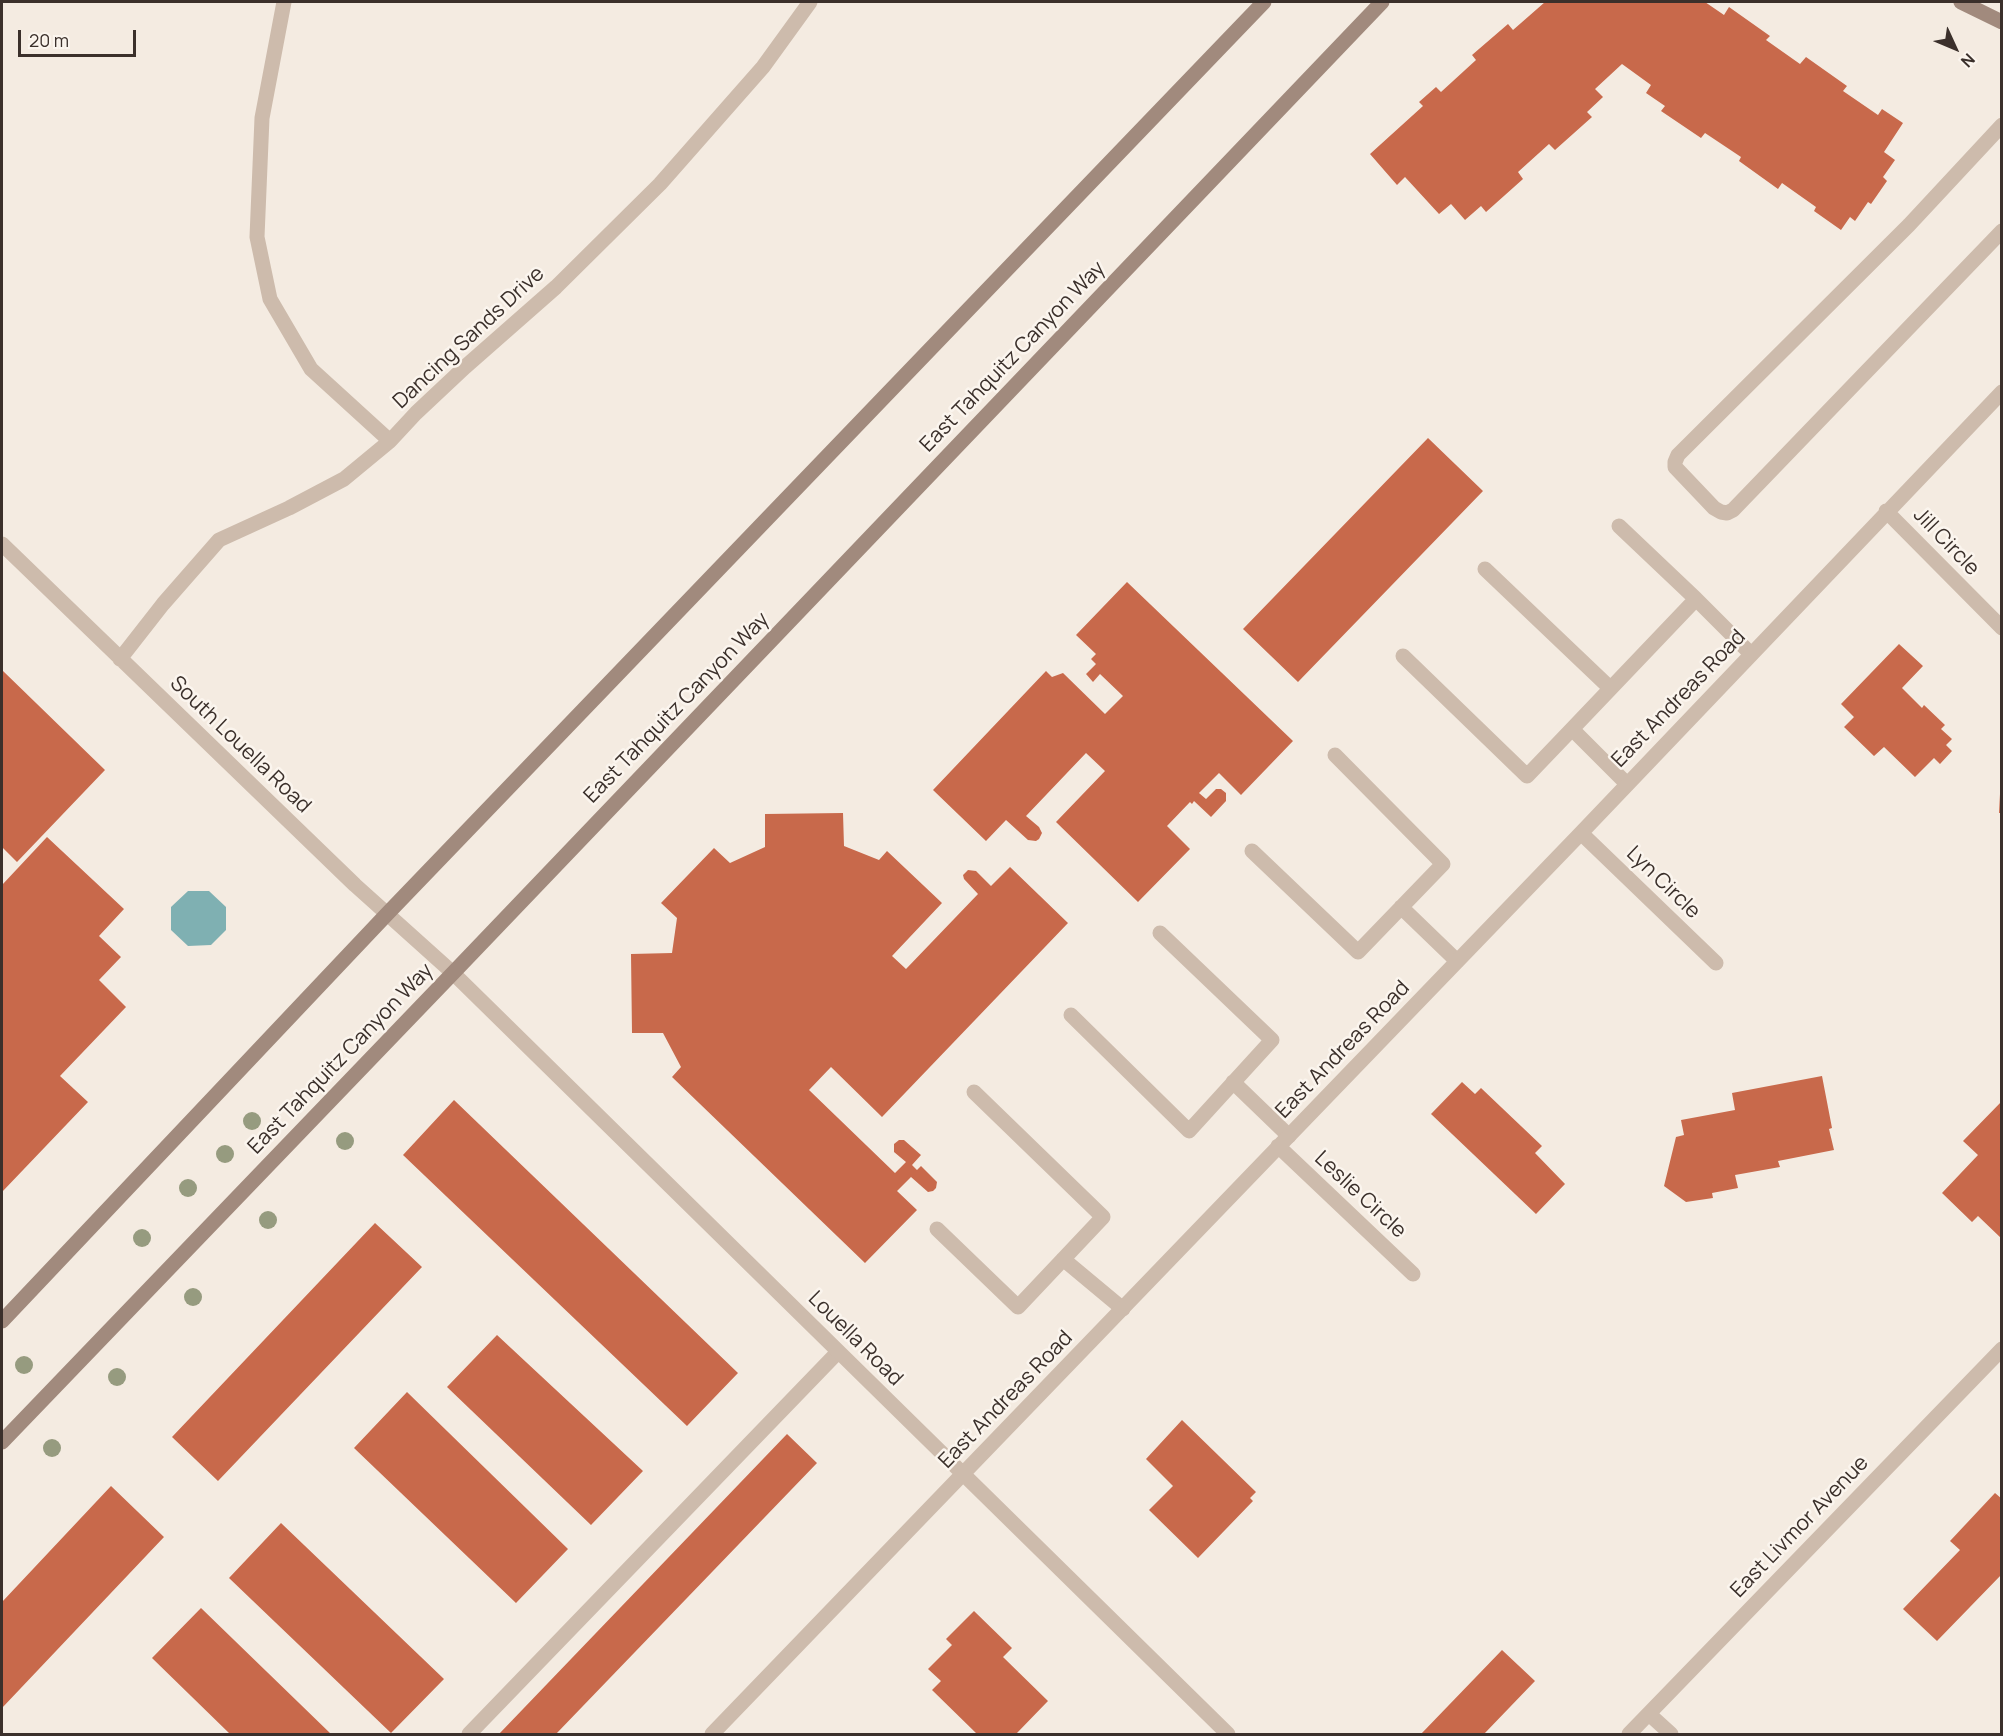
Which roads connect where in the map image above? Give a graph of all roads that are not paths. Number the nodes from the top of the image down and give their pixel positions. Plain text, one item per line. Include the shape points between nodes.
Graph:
1 (284, 2) edge
2 (810, 2) edge
3 (1264, 2) edge
4 (1382, 2) edge
5 (1961, 2) edge
6 (2001, 22) edge
7 (2001, 125) edge
8 (2001, 231) edge
9 (2001, 392) edge
10 (390, 441) junction
11 (1886, 511) junction
12 (1619, 526) dead end
13 (2, 544) edge
14 (1485, 568) dead end
15 (1696, 599) junction
16 (2001, 628) edge
17 (1752, 654) junction
18 (1402, 656) dead end
19 (120, 659) junction
20 (1610, 688) junction
21 (1572, 729) junction
22 (1335, 755) dead end
23 (1628, 784) junction
24 (1581, 833) junction
25 (1252, 850) dead end
26 (1401, 907) junction
27 (387, 915) junction
28 (1160, 933) dead end
29 (1457, 961) junction
30 (1716, 963) dead end
31 (453, 973) junction
32 (1071, 1015) dead end
33 (1233, 1082) junction
34 (974, 1092) dead end
35 (1284, 1141) junction
36 (937, 1229) dead end
37 (1063, 1259) junction
38 (1413, 1274) dead end
39 (1123, 1309) junction
40 (2, 1321) edge
41 (2001, 1349) edge
42 (838, 1352) junction
43 (2, 1442) edge
44 (963, 1475) junction
45 (1649, 1714) junction
46 (469, 1734) edge
47 (712, 1734) edge
48 (1228, 1734) edge
49 (1629, 1734) edge
50 (1671, 1734) edge

1 - 10 street via 262,118 257,237 270,298 311,369
2 - 10 street, Dancing Sands Drive via 763,67 660,184
3 - 27 main road
4 - 31 main road, East Tahquitz Canyon Way
5 - 6 main road
7 - 8 street via 1909,225 1678,454 1675,467 1714,508 1728,513 1733,510
9 - 11 street, East Andreas Road
10 - 19 street, Dancing Sands Drive via 344,479 219,540
11 - 16 street, Jill Circle
11 - 17 street, East Andreas Road
12 - 15 street
13 - 19 street, South Louella Road
14 - 20 street
15 - 17 street
15 - 20 street
17 - 23 street, East Andreas Road
18 - 21 street via 1527,776
19 - 27 street, South Louella Road
20 - 21 street
21 - 23 street
22 - 26 street via 1443,864
23 - 24 street, East Andreas Road
24 - 29 street, East Andreas Road
24 - 30 street, Lyn Circle
25 - 26 street via 1358,952
26 - 29 street
27 - 31 street, South Louella Road
27 - 40 main road
28 - 33 street via 1272,1040
29 - 35 street, East Andreas Road
31 - 42 street, Louella Road
31 - 43 main road, East Tahquitz Canyon Way
32 - 33 street via 1189,1131
33 - 35 street, Leslie Circle
34 - 37 street via 1103,1217
35 - 38 street, Leslie Circle
35 - 39 street, East Andreas Road
36 - 37 street via 1018,1307
37 - 39 street
39 - 44 street, East Andreas Road
41 - 45 street, East Livmor Avenue
42 - 44 street, Louella Road
42 - 46 street
44 - 47 street, East Andreas Road
44 - 48 street, Louella Road
45 - 49 street, East Livmor Avenue
45 - 50 street

